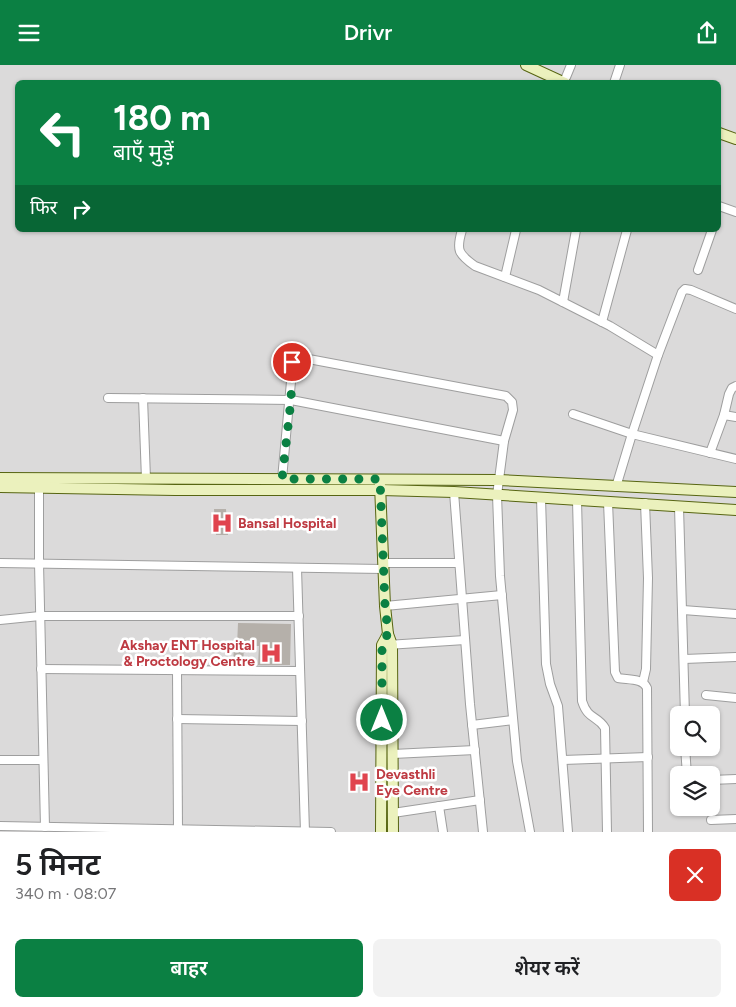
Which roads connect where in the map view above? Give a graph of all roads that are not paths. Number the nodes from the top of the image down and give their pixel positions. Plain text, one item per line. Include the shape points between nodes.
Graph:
1 (526, 65) edge
2 (571, 65) edge
3 (620, 65) edge
4 (560, 80) edge
5 (566, 80) edge
6 (615, 80) edge
7 (721, 134) edge
8 (736, 139) edge
9 (721, 208) edge
10 (736, 212) edge
11 (461, 232) edge
12 (516, 232) edge
13 (576, 232) edge
14 (626, 232) edge
15 (711, 232) edge
16 (698, 270) dead end
17 (505, 277) junction
18 (563, 302) junction
19 (736, 309) edge
20 (602, 322) junction
21 (657, 359) junction
22 (736, 386) edge
23 (108, 398) dead end
24 (143, 398) junction
25 (291, 400) junction
26 (573, 414) dead end
27 (724, 415) junction
28 (736, 417) edge
29 (632, 434) junction
30 (504, 441) junction
31 (710, 453) junction
32 (736, 459) edge
33 (0, 478) edge
34 (146, 479) junction
35 (282, 479) junction
36 (380, 479) junction
37 (498, 480) junction
38 (0, 487) edge
39 (39, 487) junction
40 (616, 487) junction
41 (381, 490) junction
42 (454, 492) junction
43 (736, 492) edge
44 (497, 495) junction
45 (541, 498) junction
46 (577, 500) junction
47 (608, 502) junction
48 (646, 503) junction
49 (679, 507) junction
50 (736, 510) edge
51 (0, 563) edge
52 (39, 563) junction
53 (459, 563) junction
54 (383, 566) junction
55 (297, 568) junction
56 (502, 595) junction
57 (462, 599) junction
58 (385, 605) junction
59 (683, 610) junction
60 (736, 614) edge
61 (40, 616) junction
62 (298, 616) junction
63 (0, 620) edge
64 (465, 640) junction
65 (387, 645) junction
66 (736, 657) edge
67 (684, 659) junction
68 (41, 669) junction
69 (177, 670) junction
70 (300, 671) junction
71 (642, 682) junction
72 (706, 695) dead end
73 (736, 698) edge
74 (685, 706) edge
75 (177, 719) junction
76 (513, 720) junction
77 (302, 721) junction
78 (472, 725) junction
79 (475, 750) junction
80 (393, 754) junction
81 (648, 757) junction
82 (0, 759) edge
83 (606, 759) junction
84 (43, 760) junction
85 (563, 760) junction
86 (736, 779) edge
87 (720, 780) edge
88 (480, 800) junction
89 (439, 806) junction
90 (393, 813) junction
91 (736, 819) edge
92 (710, 820) dead end
93 (0, 826) edge
94 (45, 827) junction
95 (178, 829) junction
96 (219, 831) edge
97 (305, 831) edge
98 (331, 832) edge
99 (381, 832) edge
100 (393, 832) edge
101 (443, 832) edge
102 (483, 832) edge
103 (530, 832) edge
104 (568, 832) edge
105 (607, 832) edge
106 (648, 832) edge

1 - 4 main road
2 - 5 street
3 - 6 street
7 - 8 main road
9 - 10 street
11 - 17 street via 458,245 461,255 475,266
12 - 17 street
13 - 18 street
14 - 20 street
15 - 16 street
17 - 18 street
18 - 20 street
19 - 21 street via 685,289
20 - 21 street
21 - 29 street
22 - 27 street via 729,394
23 - 24 street
24 - 25 street
24 - 34 street
25 - 30 street
25 - 30 street via 292,362 301,357 506,396 513,405
25 - 35 street
26 - 29 street
27 - 28 street
27 - 31 street
29 - 31 street
29 - 40 street
30 - 37 street
31 - 32 street
33 - 34 main road
34 - 35 main road
35 - 36 main road
36 - 37 main road
36 - 41 main road
37 - 40 main road
37 - 44 street
38 - 39 main road
39 - 41 main road
39 - 52 street
40 - 43 main road
41 - 42 main road
41 - 54 main road
42 - 44 main road
42 - 53 street
44 - 45 main road
44 - 56 street
45 - 46 main road
45 - 85 street via 546,664 558,706
46 - 47 main road
46 - 83 street via 582,701 587,713 605,728
47 - 48 main road
47 - 71 street via 615,672 618,678
48 - 49 main road
48 - 71 street via 646,669
49 - 50 main road
49 - 59 street
51 - 52 street
52 - 55 street
52 - 61 street
53 - 54 street
53 - 57 street
54 - 55 street
54 - 58 main road
55 - 62 street
56 - 57 street
56 - 76 street
57 - 58 street
57 - 64 street
58 - 65 main road
59 - 60 street
59 - 67 street
61 - 62 street
61 - 63 street
61 - 68 street
62 - 70 street
64 - 65 street
64 - 78 street
65 - 80 main road
65 - 99 main road
66 - 67 street
67 - 74 street
68 - 69 street
68 - 84 street
69 - 70 street
69 - 75 street
70 - 77 street
71 - 81 street via 647,689
72 - 73 street
75 - 77 street
75 - 95 street
76 - 78 street
76 - 103 street
77 - 97 street
78 - 79 street
79 - 80 street
79 - 88 street
80 - 90 main road
81 - 83 street
81 - 106 street
82 - 84 street
83 - 85 street
83 - 105 street
84 - 94 street
85 - 104 street
86 - 87 street
88 - 89 street
88 - 102 street
89 - 90 street
89 - 101 street
90 - 100 main road
91 - 92 street
93 - 94 street
94 - 95 street
95 - 96 street
96 - 97 street
97 - 98 street

